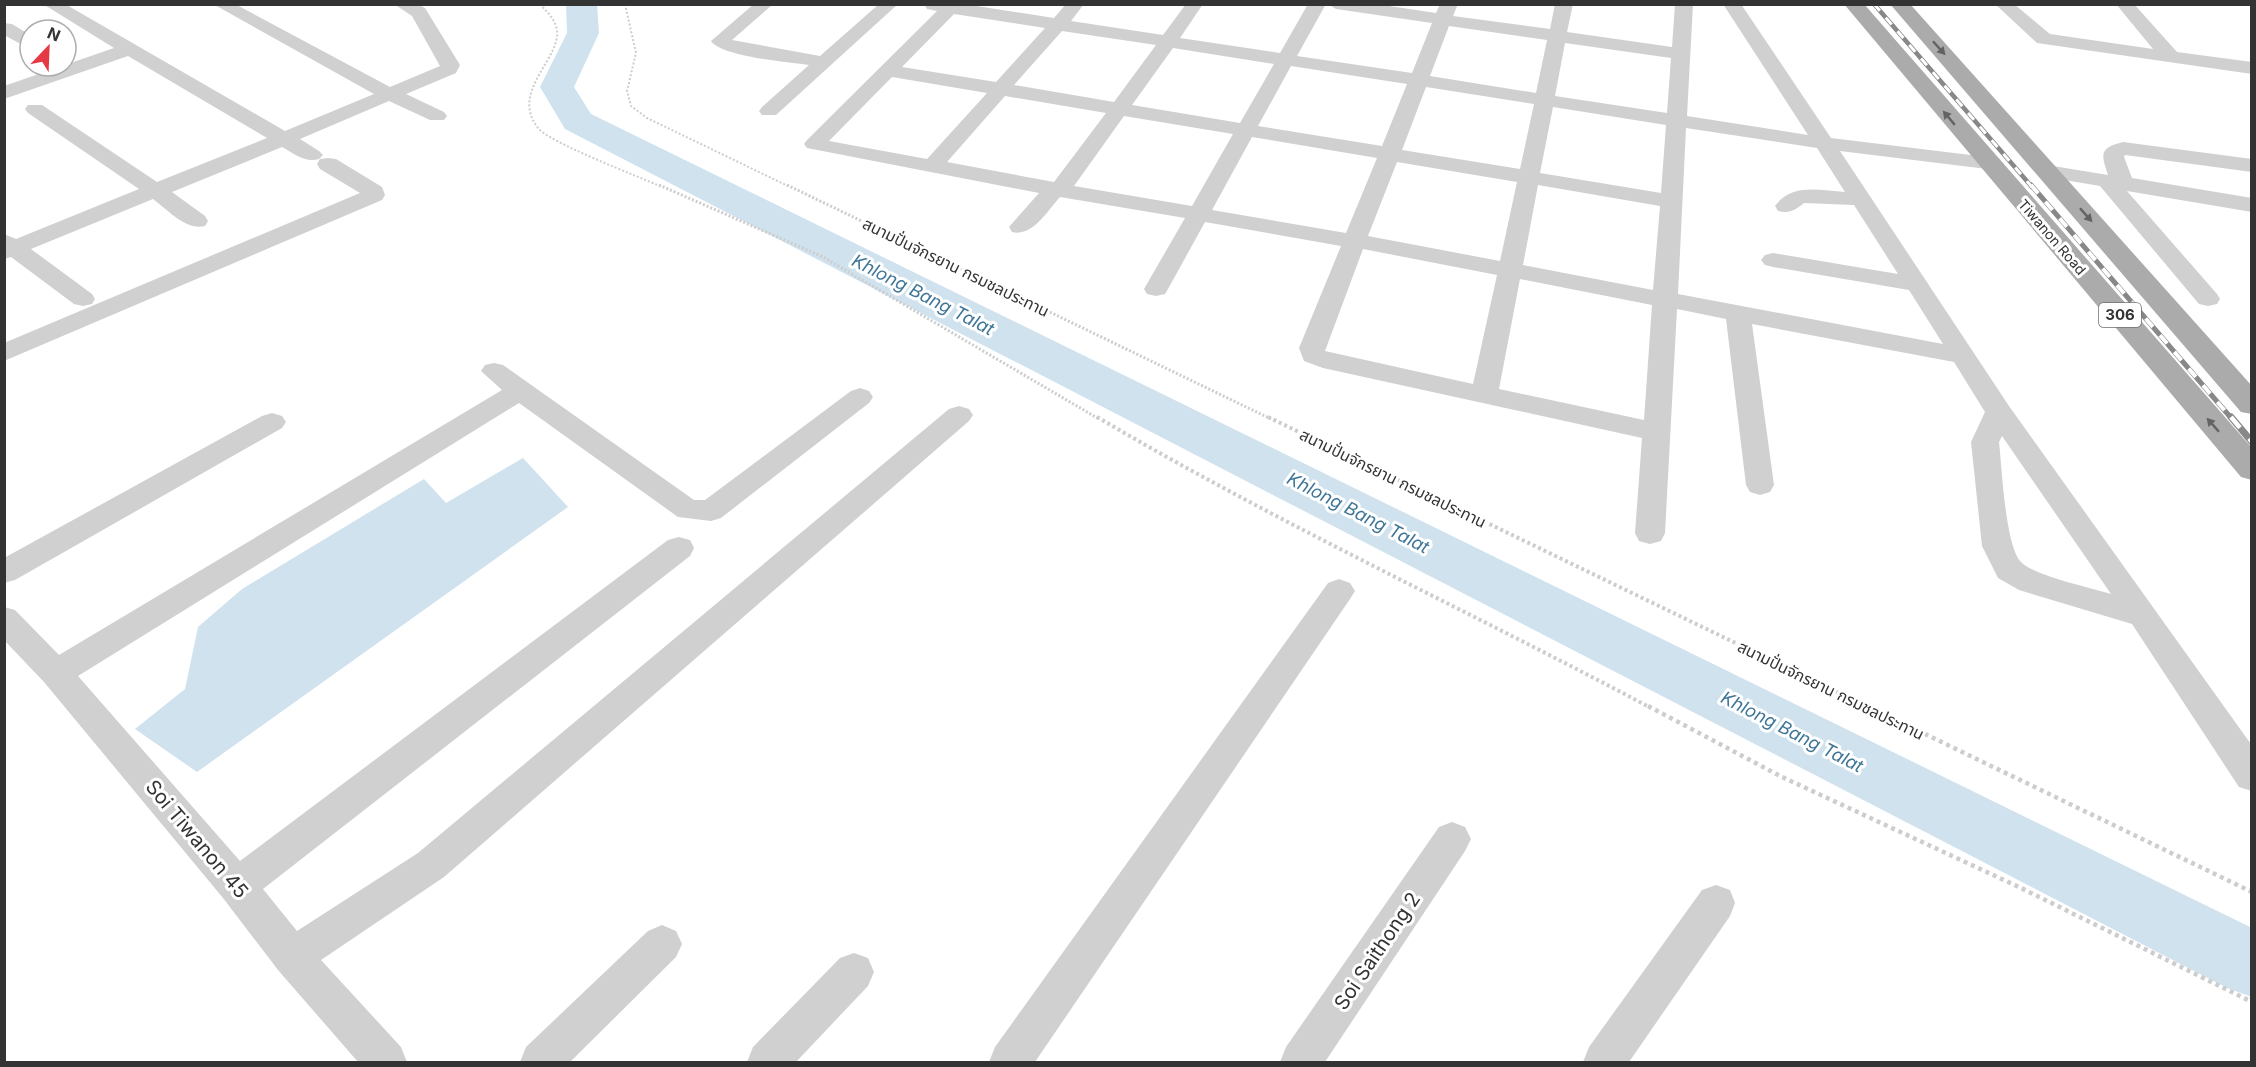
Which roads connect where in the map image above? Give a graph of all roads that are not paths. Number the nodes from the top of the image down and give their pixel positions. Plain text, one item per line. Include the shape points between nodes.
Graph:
1 (51, 4) edge
2 (221, 4) edge
3 (402, 4) edge
4 (765, 4) edge
5 (890, 4) edge
6 (927, 4) edge
7 (1076, 4) edge
8 (1195, 4) edge
9 (1317, 4) edge
10 (1336, 4) edge
11 (1564, 4) edge
12 (1684, 4) edge
13 (1732, 4) edge
14 (1853, 4) edge
15 (1899, 4) edge
16 (2003, 4) edge
17 (2124, 4) edge
18 (952, 6) edge
19 (1446, 12) edge
20 (1059, 24) junction
21 (1557, 37) junction
22 (1168, 42) junction
23 (128, 50) junction
24 (1681, 54) junction
25 (2170, 57) junction
26 (1286, 60) junction
27 (824, 62) junction
28 (78, 65) edge
29 (2252, 68) edge
30 (887, 69) junction
31 (42, 78) edge
32 (1420, 79) junction
33 (1002, 88) junction
34 (4, 93) edge
35 (391, 95) junction
36 (1545, 100) junction
37 (1119, 108) junction
38 (34, 109) dead end
39 (769, 111) dead end
40 (437, 116) dead end
41 (1677, 121) junction
42 (1246, 129) junction
43 (283, 139) junction
44 (1822, 143) junction
45 (1390, 152) junction
46 (1987, 163) junction
47 (932, 166) junction
48 (2252, 166) edge
49 (2047, 171) junction
50 (1528, 178) junction
51 (2116, 184) junction
52 (1058, 190) junction
53 (156, 191) junction
54 (1862, 199) junction
55 (1671, 201) junction
56 (2252, 205) edge
57 (1786, 206) dead end
58 (1199, 214) junction
59 (197, 221) dead end
60 (1020, 227) dead end
61 (1355, 241) junction
62 (8, 247) edge
63 (1773, 260) dead end
64 (1510, 271) junction
65 (1917, 284) junction
66 (1156, 289) dead end
67 (82, 299) dead end
68 (1664, 299) junction
69 (2208, 299) dead end
70 (1738, 313) junction
71 (4, 353) edge
72 (1964, 356) junction
73 (494, 371) dead end
74 (520, 391) junction
75 (1484, 396) junction
76 (860, 397) dead end
77 (2252, 405) edge
78 (1999, 412) junction
79 (959, 415) dead end
80 (272, 422) dead end
81 (1656, 432) junction
82 (2252, 469) edge
83 (1760, 485) dead end
84 (1650, 533) dead end
85 (679, 548) dead end
86 (4, 572) edge
87 (1339, 591) dead end
88 (2143, 615) junction
89 (8, 631) edge
90 (56, 673) junction
91 (2252, 776) edge
92 (1452, 839) dead end
93 (237, 886) junction
94 (1716, 903) dead end
95 (662, 944) dead end
96 (292, 957) junction
97 (854, 972) dead end
98 (386, 1062) edge
99 (541, 1062) edge
100 (768, 1062) edge
101 (1010, 1062) edge
102 (1301, 1062) edge
103 (1604, 1062) edge

1 - 23 street
2 - 35 street
3 - 35 street via 419,12 450,69
4 - 27 street via 720,41
5 - 27 street
6 - 18 street
7 - 20 street
8 - 22 street
9 - 26 street
10 - 19 street
11 - 21 street
12 - 24 street
13 - 44 street
46 -> 14 main road, Tiwanon Road / 306
15 -> 49 main road, 306
16 - 25 street via 2044,39
17 - 25 street
18 - 20 street
18 - 30 street
19 - 21 street
19 - 32 street
20 - 22 street
20 - 33 street
21 - 24 street
21 - 36 street
22 - 26 street
22 - 37 street
23 - 28 street
23 - 43 street
24 - 41 street
25 - 29 street
26 - 32 street
26 - 42 street
27 - 39 street
30 - 33 street
30 - 47 street via 814,144
31 - 34 street
32 - 36 street
32 - 45 street
33 - 37 street
33 - 47 street
35 - 40 street
35 - 43 street
36 - 41 street
36 - 50 street
37 - 42 street
37 - 52 street
38 - 53 street
41 - 44 street
41 - 55 street
42 - 45 street
42 - 58 street
43 - 53 street
43 - 71 street via 374,195
44 - 46 street
44 - 54 street
45 - 50 street
45 - 61 street
46 - 49 main road
82 -> 46 main road, Tiwanon Road / 306
47 - 52 street
48 - 51 street via 2123,148 2112,157
49 - 51 street
49 -> 77 main road, 306
50 - 55 street
50 - 64 street
51 - 56 street
51 - 69 street
52 - 58 street
52 - 60 street
53 - 59 street
53 - 62 street
54 - 57 street via 1799,196
54 - 65 street
55 - 68 street
58 - 61 street
58 - 66 street
61 - 64 street
61 - 75 street via 1312,348 1313,355
62 - 67 street
63 - 65 street
64 - 68 street
64 - 75 street
65 - 72 street
68 - 70 street
68 - 81 street
70 - 72 street
70 - 83 street
72 - 78 street
73 - 74 street
74 - 76 street via 688,510 700,512 711,511
74 - 90 street
75 - 81 street
78 - 88 street
78 - 88 street via 1985,442 1998,546 2009,570 2030,582
79 - 96 street via 431,865
80 - 86 street
81 - 84 street
85 - 93 street
87 - 101 street
88 - 91 street
89 - 90 street, Soi Tiwanon 45
90 - 93 street, Soi Tiwanon 45
92 - 102 street, Soi Saithong 2
93 - 96 street, Soi Tiwanon 45
94 - 103 street
95 - 99 street
96 - 98 street, Soi Tiwanon 45
97 - 100 street

